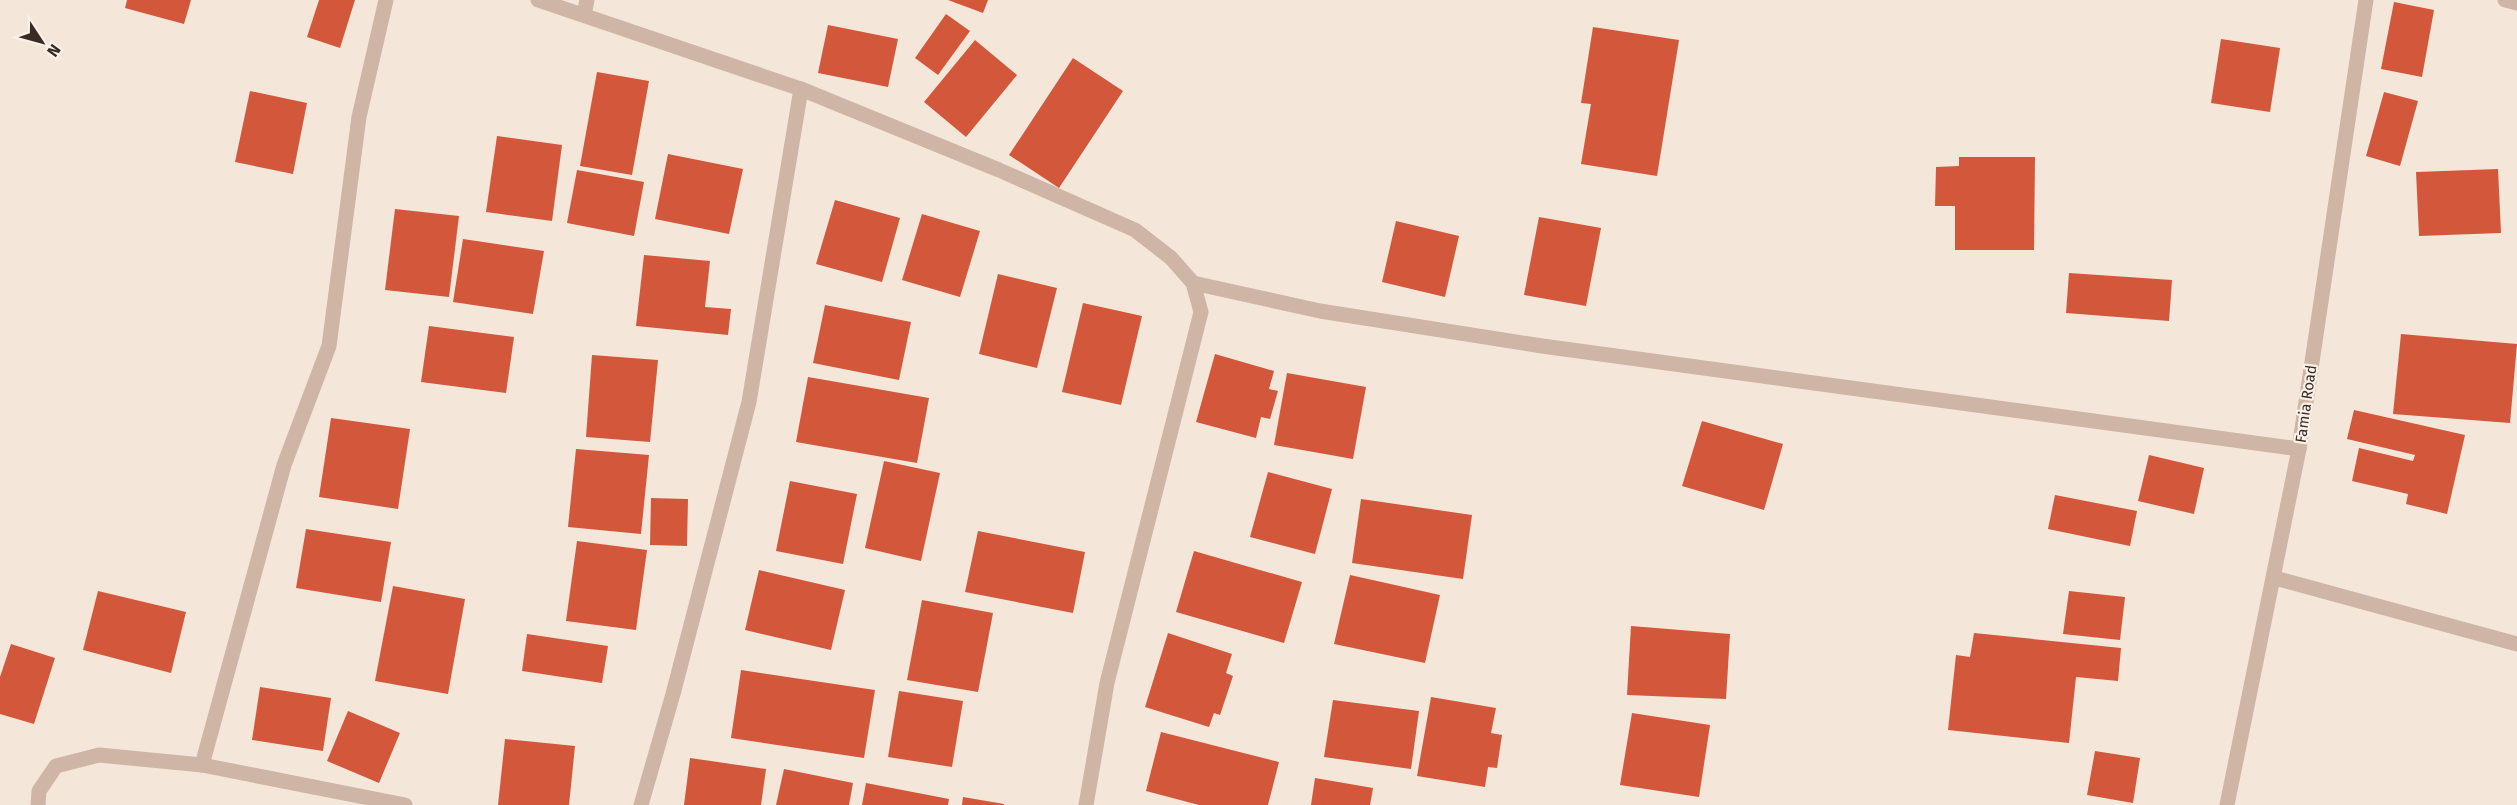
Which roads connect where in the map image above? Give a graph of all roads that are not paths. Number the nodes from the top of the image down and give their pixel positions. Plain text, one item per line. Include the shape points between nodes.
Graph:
1 (386, 0) edge
2 (538, 0) edge
3 (2366, 0) edge
4 (2505, 0) edge
5 (2517, 3) edge
6 (585, 8) edge
7 (801, 89) junction
8 (1193, 283) junction
9 (2299, 449) junction
10 (2274, 578) junction
11 (2517, 644) edge
12 (202, 765) junction
13 (38, 805) edge
14 (405, 805) edge
15 (641, 805) edge
16 (1086, 805) edge
17 (2227, 805) edge

1 - 12 street via 359,117 329,346 284,465
2 - 6 street
3 - 9 street, Famia Road
4 - 5 street
6 - 7 street
7 - 8 street via 1135,230 1171,258
7 - 15 street via 749,402
8 - 9 street via 1320,311 1542,346
8 - 16 street via 1201,312 1107,683
9 - 10 street, Famia Road
10 - 11 street
10 - 17 street, Famia Road
12 - 13 street via 99,755 56,766 39,791
12 - 14 street

